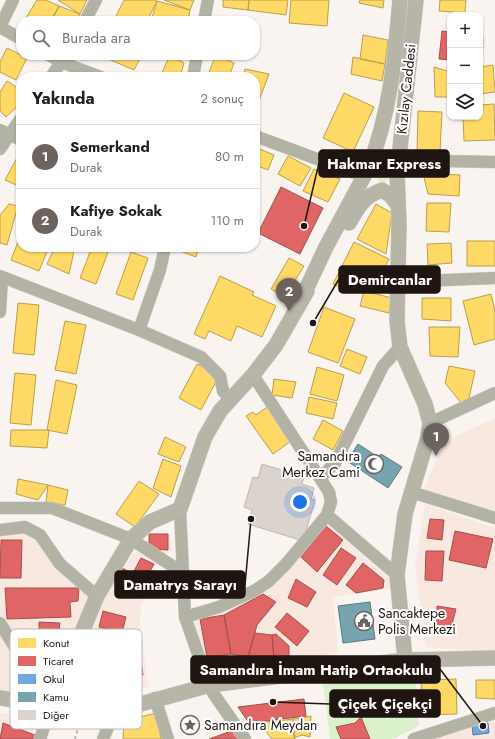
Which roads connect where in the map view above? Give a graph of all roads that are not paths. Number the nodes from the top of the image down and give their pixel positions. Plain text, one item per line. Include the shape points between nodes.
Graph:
1 (13, 0) edge
2 (96, 0) edge
3 (208, 0) edge
4 (400, 0) edge
5 (416, 0) edge
6 (88, 16) edge
7 (205, 16) edge
8 (0, 27) edge
9 (16, 36) edge
10 (63, 60) edge
11 (66, 60) edge
12 (196, 60) edge
13 (55, 72) edge
14 (91, 72) edge
15 (194, 72) edge
16 (16, 122) edge
17 (4, 132) edge
18 (16, 138) edge
19 (260, 138) edge
20 (0, 149) edge
21 (391, 160) junction
22 (415, 160) junction
23 (495, 162) edge
24 (369, 167) junction
25 (397, 178) junction
26 (382, 190) junction
27 (398, 205) junction
28 (164, 252) edge
29 (1, 277) edge
30 (495, 278) edge
31 (396, 282) junction
32 (302, 298) junction
33 (0, 312) edge
34 (139, 330) junction
35 (400, 346) junction
36 (253, 375) junction
37 (495, 393) edge
38 (230, 400) junction
39 (430, 422) junction
40 (320, 478) junction
41 (411, 492) junction
42 (0, 508) edge
43 (180, 509) junction
44 (327, 515) junction
45 (495, 518) edge
46 (0, 530) edge
47 (131, 539) junction
48 (183, 574) junction
49 (397, 575) junction
50 (97, 596) junction
51 (185, 617) junction
52 (0, 623) edge
53 (83, 629) edge
54 (10, 639) edge
55 (495, 658) edge
56 (405, 660) junction
57 (210, 685) junction
58 (0, 698) edge
59 (156, 698) junction
60 (10, 700) edge
61 (142, 702) edge
62 (495, 713) edge
63 (43, 729) edge
64 (107, 729) edge
65 (40, 739) edge
66 (103, 739) edge
67 (168, 739) edge
68 (245, 739) edge
69 (414, 739) edge

1 - 8 street
2 - 6 street
3 - 7 street
4 - 24 main road, Kızılay Caddesi via 394,67 387,106 380,137
5 - 21 main road, Kızılay Caddesi
8 - 9 street
10 - 13 street
11 - 14 street
12 - 15 street
16 - 17 street
17 - 18 street
17 - 20 street
19 - 24 street via 352,172 358,173
21 - 22 street
21 - 24 main road via 375,161
21 - 25 main road, Kızılay Caddesi
22 - 23 street
22 - 25 street via 404,166
24 - 26 main road via 367,176 370,184
24 - 32 main road, Kızılay Caddesi
25 - 26 main road via 392,186
25 - 27 main road, Kızılay Caddesi
26 - 27 main road
26 - 32 main road via 363,201
27 - 31 main road, Kızılay Caddesi
28 - 34 street
29 - 33 street
29 - 34 street
30 - 31 street
31 - 35 main road, Kızılay Caddesi
32 - 36 main road via 276,345
34 - 38 street via 201,357 220,376 223,391
35 - 39 main road, Kızılay Caddesi
35 - 40 street via 383,366 335,463
36 - 38 main road
36 - 40 street
37 - 39 street
38 - 43 main road via 220,411 205,437
39 - 41 main road
40 - 44 street via 331,497 331,507
41 - 45 street
41 - 49 main road via 405,514
42 - 47 street via 52,508
43 - 47 main road via 150,522
43 - 48 street
44 - 49 street
44 - 51 street via 269,581 220,607
46 - 50 street via 25,527 40,535 60,564
47 - 48 street
47 - 50 main road
48 - 51 street
49 - 56 main road
50 - 53 main road
51 - 57 street
52 - 54 street
55 - 56 main road
56 - 57 main road
57 - 59 main road
57 - 68 street via 218,702
58 - 60 main road
59 - 61 main road
59 - 67 street
62 - 69 street
63 - 65 street
64 - 66 street

